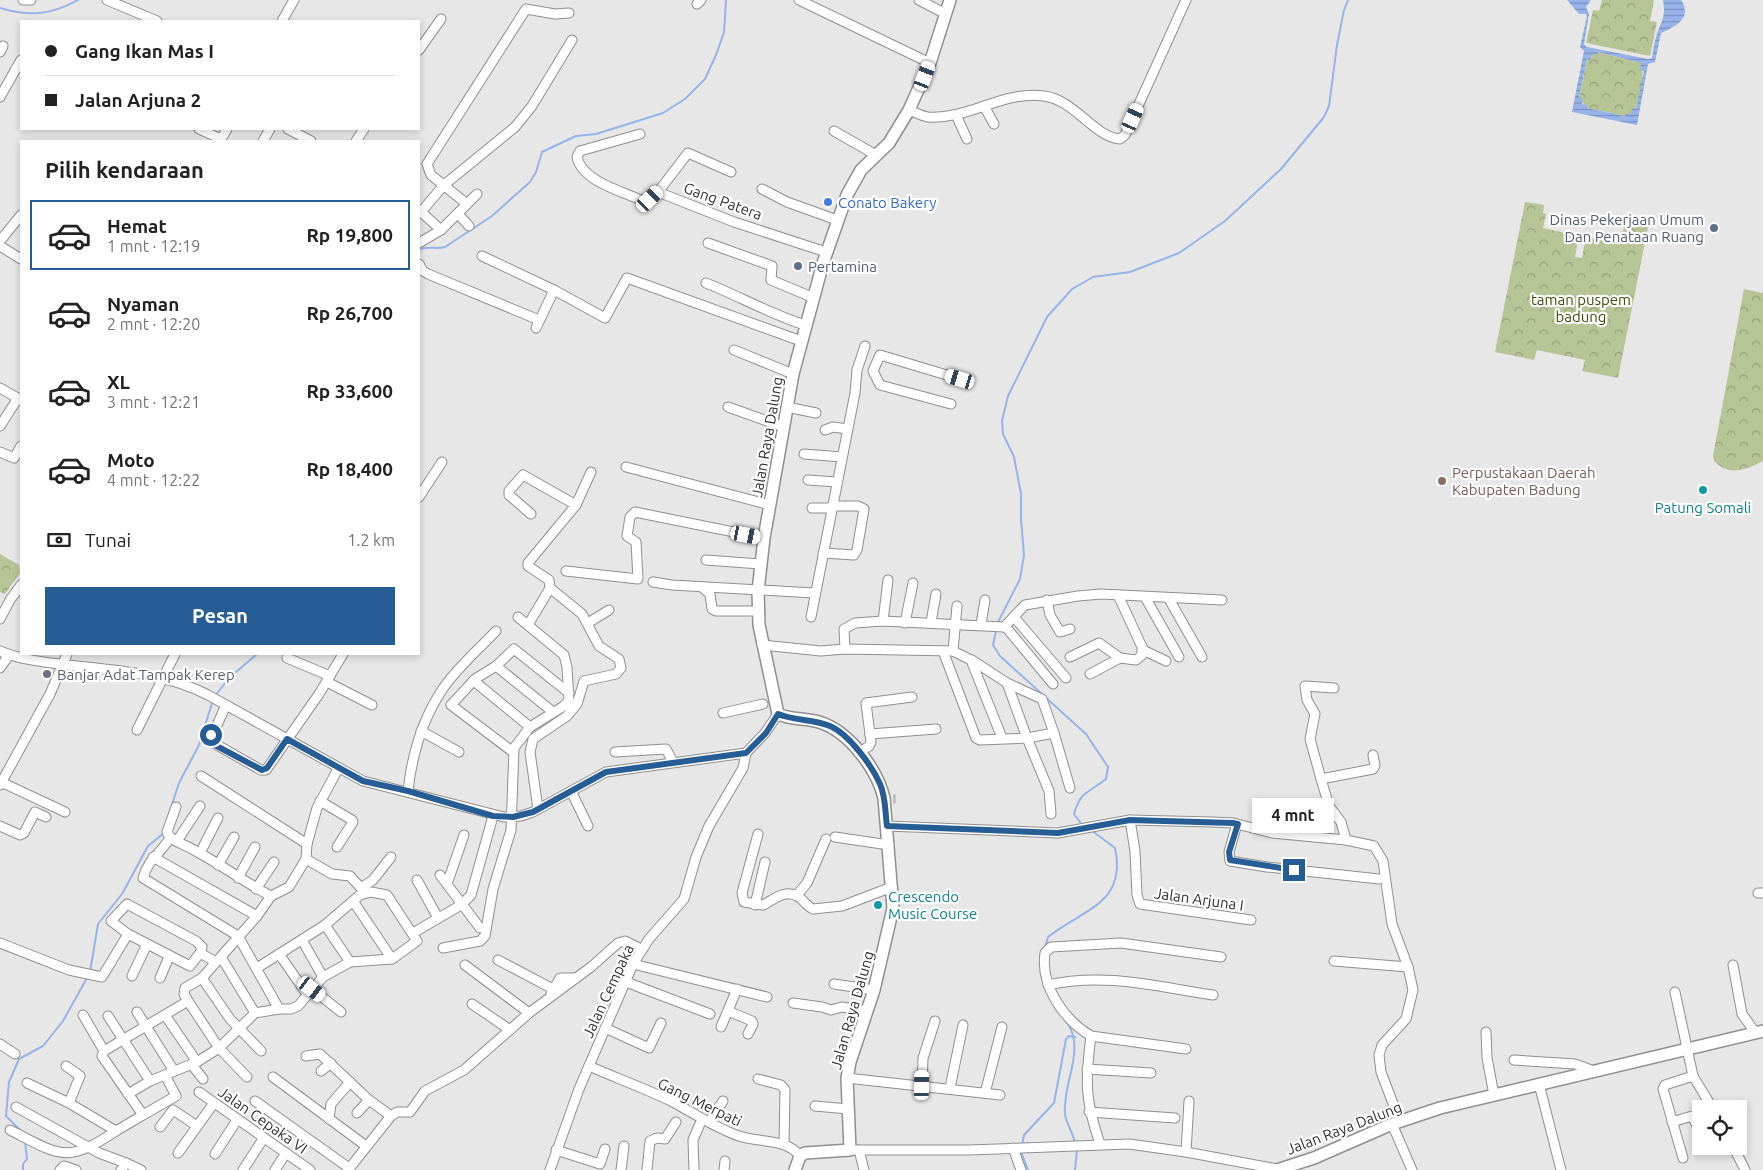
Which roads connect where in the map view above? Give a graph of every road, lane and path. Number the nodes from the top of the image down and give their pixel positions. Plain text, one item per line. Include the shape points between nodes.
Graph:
1 (23, 0) edge
2 (31, 0) edge
3 (107, 0) edge
4 (294, 0) edge
5 (799, 0) edge
6 (919, 0) edge
7 (950, 0) edge
8 (1186, 0) edge
9 (569, 14) dead end
10 (946, 14) junction
11 (441, 19) dead end
12 (155, 20) edge
13 (283, 20) edge
14 (572, 40) dead end
15 (420, 49) edge
16 (20, 62) edge
17 (930, 64) junction
18 (0, 97) edge
19 (984, 106) junction
20 (910, 110) junction
21 (956, 115) junction
22 (994, 124) dead end
23 (201, 130) edge
24 (289, 130) edge
25 (834, 132) dead end
26 (640, 134) dead end
27 (299, 138) edge
28 (967, 139) dead end
29 (220, 140) edge
30 (876, 155) junction
31 (731, 172) dead end
32 (444, 185) junction
33 (762, 189) dead end
34 (658, 192) junction
35 (477, 194) dead end
36 (467, 204) junction
37 (420, 211) edge
38 (458, 214) junction
39 (20, 216) edge
40 (837, 220) junction
41 (468, 226) dead end
42 (441, 230) junction
43 (0, 241) edge
44 (420, 242) edge
45 (708, 243) dead end
46 (0, 246) edge
47 (826, 252) junction
48 (482, 256) dead end
49 (20, 258) edge
50 (421, 267) edge
51 (706, 283) dead end
52 (554, 290) junction
53 (814, 298) junction
54 (805, 325) junction
55 (801, 341) junction
56 (865, 346) dead end
57 (734, 350) dead end
58 (861, 357) junction
59 (877, 362) junction
60 (793, 374) junction
61 (960, 379) dead end
62 (0, 388) edge
63 (20, 399) edge
64 (951, 404) dead end
65 (728, 407) dead end
66 (788, 407) junction
67 (816, 413) dead end
68 (0, 426) edge
69 (784, 427) junction
70 (847, 428) junction
71 (825, 430) dead end
72 (20, 448) edge
73 (0, 452) edge
74 (804, 454) dead end
75 (842, 457) junction
76 (442, 462) dead end
77 (626, 467) dead end
78 (591, 472) dead end
79 (808, 480) dead end
80 (837, 482) junction
81 (420, 495) edge
82 (576, 505) junction
83 (770, 505) junction
84 (832, 507) junction
85 (812, 508) dead end
86 (531, 514) dead end
87 (764, 538) junction
88 (824, 553) junction
89 (706, 560) dead end
90 (760, 564) junction
91 (566, 571) dead end
92 (888, 580) dead end
93 (653, 582) dead end
94 (913, 584) dead end
95 (20, 586) edge
96 (702, 587) junction
97 (550, 588) junction
98 (758, 591) junction
99 (814, 593) junction
100 (936, 594) dead end
101 (1118, 595) junction
102 (1145, 597) junction
103 (1168, 598) junction
104 (985, 600) dead end
105 (1047, 600) junction
106 (1222, 600) dead end
107 (957, 606) dead end
108 (609, 610) dead end
109 (758, 611) junction
110 (518, 617) dead end
111 (811, 617) dead end
112 (1014, 617) junction
113 (0, 620) edge
114 (882, 621) junction
115 (588, 622) junction
116 (905, 622) junction
117 (930, 622) junction
118 (954, 623) junction
119 (528, 626) junction
120 (994, 626) junction
121 (1070, 629) dead end
122 (496, 631) dead end
123 (762, 645) junction
124 (845, 649) junction
125 (1142, 650) junction
126 (0, 651) edge
127 (943, 651) junction
128 (953, 652) junction
129 (16, 654) edge
130 (21, 655) edge
131 (66, 655) edge
132 (176, 655) edge
133 (342, 655) edge
134 (1070, 657) dead end
135 (1179, 657) dead end
136 (1202, 657) dead end
137 (287, 658) dead end
138 (1120, 658) junction
139 (971, 660) junction
140 (1166, 661) dead end
141 (62, 664) junction
142 (496, 666) junction
143 (0, 668) edge
144 (460, 670) junction
145 (1090, 674) dead end
146 (165, 678) junction
147 (1066, 678) dead end
148 (328, 679) junction
149 (473, 681) junction
150 (1007, 683) junction
151 (1053, 684) dead end
152 (1334, 688) dead end
153 (570, 693) junction
154 (912, 697) dead end
155 (763, 704) dead end
156 (226, 705) junction
157 (372, 706) dead end
158 (553, 712) junction
159 (723, 712) dead end
160 (778, 714) junction
161 (530, 727) junction
162 (936, 729) dead end
163 (137, 730) dead end
164 (421, 731) junction
165 (1054, 733) junction
166 (870, 734) junction
167 (1002, 738) junction
168 (1027, 738) junction
169 (287, 739) junction
170 (459, 752) dead end
171 (513, 752) junction
172 (614, 752) dead end
173 (746, 753) junction
174 (859, 753) junction
175 (1373, 755) dead end
176 (673, 762) junction
177 (338, 769) junction
178 (201, 776) dead end
179 (1321, 779) junction
180 (1, 784) edge
181 (1070, 788) dead end
182 (408, 791) junction
183 (571, 791) junction
184 (320, 801) junction
185 (200, 806) dead end
186 (176, 807) dead end
187 (538, 809) junction
188 (65, 812) dead end
189 (1051, 814) dead end
190 (493, 816) junction
191 (46, 817) dead end
192 (513, 817) junction
193 (218, 818) dead end
194 (1130, 820) junction
195 (1238, 824) junction
196 (588, 826) dead end
197 (887, 826) junction
198 (1, 829) edge
199 (464, 834) dead end
200 (758, 834) dead end
201 (234, 837) dead end
202 (174, 839) junction
203 (1346, 840) junction
204 (307, 844) junction
205 (889, 845) junction
206 (255, 847) dead end
207 (337, 847) dead end
208 (200, 853) junction
209 (153, 857) junction
210 (391, 857) dead end
211 (306, 859) junction
212 (274, 862) dead end
213 (765, 862) dead end
214 (218, 865) junction
215 (440, 875) dead end
216 (238, 878) junction
217 (1379, 879) dead end
218 (417, 880) dead end
219 (447, 884) junction
220 (892, 887) junction
221 (256, 889) junction
222 (796, 895) junction
223 (271, 896) junction
224 (353, 901) junction
225 (461, 905) junction
226 (755, 905) junction
227 (257, 916) junction
228 (438, 918) junction
229 (1250, 920) dead end
230 (325, 925) junction
231 (480, 928) dead end
232 (413, 933) junction
233 (128, 934) junction
234 (238, 936) junction
235 (302, 940) junction
236 (0, 943) edge
237 (147, 944) junction
238 (443, 948) dead end
239 (641, 949) junction
240 (200, 954) junction
241 (279, 954) junction
242 (170, 957) junction
243 (1221, 957) dead end
244 (219, 959) junction
245 (392, 959) junction
246 (498, 960) dead end
247 (1334, 961) dead end
248 (350, 962) junction
249 (633, 964) junction
250 (465, 965) dead end
251 (1733, 965) dead end
252 (1408, 967) junction
253 (257, 968) junction
254 (132, 976) dead end
255 (324, 977) junction
256 (160, 978) dead end
257 (202, 978) junction
258 (576, 978) junction
259 (626, 982) junction
260 (834, 984) dead end
261 (1048, 985) junction
262 (553, 989) junction
263 (737, 990) junction
264 (874, 990) junction
265 (310, 991) junction
266 (1675, 992) dead end
267 (1213, 995) dead end
268 (767, 997) dead end
269 (548, 999) junction
270 (188, 1001) junction
271 (793, 1003) dead end
272 (472, 1004) dead end
273 (279, 1009) junction
274 (728, 1011) junction
275 (867, 1011) junction
276 (137, 1012) dead end
277 (340, 1012) dead end
278 (254, 1013) junction
279 (529, 1013) junction
280 (710, 1014) dead end
281 (83, 1015) dead end
282 (165, 1015) junction
283 (108, 1016) dead end
284 (936, 1021) dead end
285 (661, 1023) dead end
286 (963, 1025) dead end
287 (146, 1026) junction
288 (721, 1027) dead end
289 (1002, 1027) dead end
290 (605, 1028) junction
291 (239, 1030) junction
292 (510, 1030) junction
293 (1759, 1031) edge
294 (1486, 1032) dead end
295 (748, 1034) dead end
296 (1091, 1036) junction
297 (123, 1039) junction
298 (0, 1044) edge
299 (220, 1048) junction
300 (1688, 1048) junction
301 (1186, 1049) dead end
302 (104, 1051) junction
303 (261, 1051) dead end
304 (14, 1054) dead end
305 (306, 1056) dead end
306 (1514, 1060) dead end
307 (331, 1063) junction
308 (195, 1064) junction
309 (66, 1066) dead end
310 (589, 1066) junction
311 (1087, 1069) junction
312 (1591, 1070) junction
313 (322, 1071) dead end
314 (170, 1073) junction
315 (1151, 1073) dead end
316 (1694, 1076) junction
317 (246, 1077) dead end
318 (273, 1078) dead end
319 (848, 1078) junction
320 (203, 1079) dead end
321 (758, 1079) dead end
322 (150, 1081) junction
323 (350, 1082) junction
324 (27, 1083) dead end
325 (1540, 1084) junction
326 (922, 1085) junction
327 (950, 1088) junction
328 (199, 1092) dead end
329 (985, 1093) junction
330 (128, 1094) junction
331 (1000, 1095) dead end
332 (1494, 1095) junction
333 (369, 1100) junction
334 (1707, 1100) edge
335 (255, 1101) dead end
336 (723, 1101) dead end
337 (1189, 1101) dead end
338 (69, 1103) junction
339 (214, 1103) junction
340 (815, 1106) dead end
341 (16, 1107) dead end
342 (848, 1109) junction
343 (1089, 1112) junction
344 (357, 1113) dead end
345 (143, 1115) junction
346 (391, 1116) junction
347 (1692, 1116) edge
348 (1175, 1118) dead end
349 (329, 1119) junction
350 (238, 1120) junction
351 (706, 1121) junction
352 (676, 1122) dead end
353 (1672, 1122) junction
354 (1396, 1123) junction
355 (197, 1126) junction
356 (160, 1127) dead end
357 (10, 1130) dead end
358 (116, 1131) junction
359 (263, 1139) junction
360 (784, 1144) junction
361 (1100, 1144) junction
362 (366, 1146) junction
363 (624, 1146) dead end
364 (1013, 1148) junction
365 (605, 1149) dead end
366 (94, 1150) junction
367 (556, 1150) junction
368 (854, 1150) junction
369 (1186, 1152) junction
370 (178, 1153) dead end
371 (286, 1153) junction
372 (215, 1154) dead end
373 (1738, 1155) edge
374 (800, 1156) junction
375 (1683, 1158) dead end
376 (124, 1166) edge
377 (348, 1169) edge
378 (60, 1170) edge
379 (76, 1170) edge
380 (141, 1170) edge
381 (243, 1170) edge
382 (275, 1170) edge
383 (310, 1170) edge
384 (550, 1170) edge
385 (621, 1170) edge
386 (647, 1170) edge
387 (694, 1170) edge
388 (795, 1170) edge
389 (864, 1170) edge
390 (1021, 1170) edge
391 (1277, 1170) edge
392 (1412, 1170) edge
393 (1561, 1170) edge
394 (1745, 1170) edge

1 - 2 street
3 - 12 street
4 - 13 street
5 - 17 street
6 - 10 street
7 - 10 main road, Jalan Raya Dalung
8 - 19 street via 1125,135 1120,139 1105,133 1069,105 1050,97 1035,95
9 - 32 street via 526,9 427,164 429,173
10 - 17 main road, Jalan Raya Dalung
11 - 15 street
14 - 32 street via 532,106 515,127
16 - 18 street
17 - 20 main road, Jalan Raya Dalung
19 - 21 street
19 - 22 street
20 - 21 street via 925,117
20 - 30 main road, Jalan Raya Dalung via 890,143
21 - 28 street
23 - 29 street
24 - 27 street
25 - 30 street
26 - 34 street via 584,149 577,154 578,162 582,170 604,184 641,200 647,200
30 - 40 main road, Jalan Raya Dalung via 860,170
31 - 34 street via 688,153
32 - 36 street
32 - 37 street
33 - 40 street
34 - 47 street, Gang Patera via 734,222
35 - 36 street
36 - 38 street
37 - 42 street
38 - 41 street
38 - 42 street
39 - 43 street
40 - 47 main road, Jalan Raya Dalung
42 - 44 street
45 - 53 street via 772,266 771,280
46 - 49 street
47 - 53 main road, Jalan Raya Dalung
48 - 52 street
50 - 52 street via 537,324
51 - 54 street via 767,312
52 - 55 street via 606,318 627,278
53 - 54 main road, Jalan Raya Dalung
54 - 55 main road, Jalan Raya Dalung
55 - 60 main road, Jalan Raya Dalung
56 - 58 street
57 - 60 street
58 - 59 street
58 - 70 street
59 - 61 street via 880,355
59 - 64 street via 874,371 880,385
60 - 66 main road, Jalan Raya Dalung
62 - 63 street
63 - 68 street
65 - 69 street
66 - 67 street
66 - 69 main road, Jalan Raya Dalung
69 - 83 main road, Jalan Raya Dalung
70 - 71 street
70 - 75 street
72 - 73 street via 14,458
74 - 75 street
75 - 80 street
76 - 81 street
77 - 83 street
78 - 82 street
79 - 80 street
80 - 84 street
82 - 86 street via 523,474 509,495
82 - 97 street via 528,562 529,567 549,580
83 - 87 main road, Jalan Raya Dalung
84 - 85 street
84 - 88 street
84 - 88 street via 858,506 864,509 854,555
87 - 90 main road, Jalan Raya Dalung
87 - 91 street via 635,512 630,517 627,536 636,542 638,578
88 - 99 street
89 - 90 street
90 - 98 main road, Jalan Raya Dalung
92 - 114 street
93 - 96 street
94 - 116 street
95 - 113 street
96 - 98 street
96 - 109 street via 710,594 712,609 716,611
97 - 115 street
97 - 119 street
98 - 99 street
98 - 109 main road, Jalan Raya Dalung
99 - 111 street
100 - 117 street
101 - 102 street
101 - 105 street
101 - 125 street
102 - 103 street
102 - 135 street
103 - 106 street
103 - 136 street
104 - 120 street
105 - 112 street via 1022,607
105 - 121 street via 1050,615 1060,632
107 - 118 street
108 - 115 street
109 - 123 main road, Jalan Raya Dalung
110 - 119 street
112 - 120 street
112 - 147 street
114 - 116 street
114 - 124 street via 846,627
115 - 187 street via 599,646 620,661 621,671 584,681 577,704 567,716 533,739 530,752
116 - 117 street
117 - 118 street
118 - 120 street
118 - 128 street
119 - 153 street via 564,655
120 - 151 street
122 - 144 street
123 - 124 street via 821,652
123 - 160 main road, Jalan Raya Dalung
124 - 127 street
125 - 138 street via 1136,660
125 - 140 street
126 - 129 street
127 - 128 street
127 - 167 street via 976,738
128 - 139 street
129 - 143 street
130 - 141 street
131 - 141 street
132 - 146 street
133 - 148 street
134 - 138 street via 1099,643
137 - 148 street
138 - 145 street
139 - 150 street
139 - 167 street
141 - 146 street
141 - 180 street via 50,694
142 - 149 street
142 - 153 street via 514,649
142 - 158 street
144 - 149 street
144 - 164 street via 441,691
146 - 156 street via 196,688
146 - 163 street
148 - 157 street
148 - 169 street
149 - 161 street
149 - 171 street via 451,705
150 - 165 street via 1042,699
150 - 168 street
152 - 179 street via 1305,686 1307,700 1315,714 1310,739
153 - 158 street via 567,703
154 - 166 street via 868,701 865,706
155 - 159 street
156 - 169 street
156 - 169 street via 211,735 211,743 264,770
158 - 161 street
160 - 173 street via 766,733
160 - 174 main road, Jalan Raya Dalung via 831,726 848,738
161 - 171 street
162 - 166 street
164 - 170 street
164 - 182 street via 413,755
165 - 168 street
165 - 181 street
166 - 174 street via 870,745
167 - 168 street
168 - 189 street via 1049,791
169 - 177 street
171 - 192 street
172 - 176 street via 666,749
173 - 176 street
173 - 239 street, Jalan Cempaka via 743,768 709,826 684,899
174 - 197 main road, Jalan Raya Dalung via 880,784
175 - 179 street via 1374,768
176 - 183 street via 606,772
177 - 182 street via 363,781
177 - 184 street
178 - 204 street
179 - 203 street via 1329,806 1340,822
180 - 188 street
182 - 190 street
183 - 187 street
183 - 196 street
184 - 204 street
184 - 207 street via 353,822
185 - 202 street
186 - 202 street via 167,832
187 - 192 street
190 - 192 street
190 - 225 street via 474,889
191 - 198 street via 35,812 22,834
192 - 238 street via 493,889 485,936
193 - 208 street
194 - 195 street
194 - 197 street via 1058,833
194 - 229 street, Jalan Arjuna I via 1140,904
195 - 203 street via 1272,833
195 - 217 street via 1229,852 1230,860 1241,864
197 - 205 main road, Jalan Raya Dalung
199 - 219 street
200 - 226 street via 742,893 744,902
201 - 214 street
202 - 208 street
202 - 209 street
203 - 252 street via 1374,846 1381,855 1392,924
204 - 211 street
205 - 220 main road, Jalan Raya Dalung
205 - 222 street via 831,838 807,883
206 - 216 street
208 - 214 street
209 - 227 street
209 - 234 street via 144,878
210 - 211 street via 373,880 361,888 350,876 332,874
211 - 223 street via 289,887
212 - 221 street
213 - 226 street
214 - 216 street
215 - 219 street
216 - 221 street
218 - 228 street
219 - 225 street
220 - 222 street via 842,906 813,909
220 - 264 main road, Jalan Raya Dalung via 892,920
221 - 223 street
222 - 226 street via 784,894 763,905
223 - 227 street
224 - 230 street
224 - 232 street via 365,893 384,893
224 - 245 street
225 - 228 street
225 - 231 street
227 - 234 street
228 - 232 street
230 - 235 street
230 - 248 street
232 - 245 street via 417,944
233 - 236 street via 104,976 99,977 69,970
233 - 237 street
233 - 240 street via 111,922 127,904 196,941 202,947
234 - 244 street
234 - 253 street
235 - 241 street
235 - 255 street
237 - 242 street
237 - 254 street
239 - 249 street, Jalan Cempaka
239 - 258 street via 625,941 620,942
240 - 242 street via 190,966
240 - 244 street
241 - 253 street
241 - 265 street
242 - 256 street
243 - 261 street via 1121,943 1051,947 1045,956
244 - 257 street
244 - 278 street
245 - 248 street
246 - 262 street
247 - 252 street
248 - 255 street
249 - 259 street, Jalan Cempaka
249 - 263 street
250 - 279 street
251 - 293 street via 1742,1014
252 - 354 street via 1413,990 1410,1006 1401,1025 1382,1045 1379,1055
253 - 273 street
255 - 265 street
257 - 270 street via 185,988
257 - 291 street
258 - 262 street via 560,978
258 - 269 street
259 - 280 street
259 - 290 street, Jalan Cempaka
260 - 264 street
261 - 267 street via 1123,980
261 - 296 street via 1072,1022
262 - 269 street
263 - 268 street
263 - 274 street
264 - 275 main road, Jalan Raya Dalung
265 - 273 street via 294,1009
265 - 277 street
266 - 300 street
269 - 279 street
270 - 282 street
270 - 299 street
271 - 275 street via 831,1010 842,1007
272 - 292 street
273 - 278 street
274 - 288 street
274 - 295 street via 752,1021
275 - 319 main road, Jalan Raya Dalung
276 - 287 street
278 - 291 street
279 - 292 street
281 - 302 street
282 - 287 street
282 - 308 street
283 - 297 street
284 - 326 street via 923,1058
285 - 290 street via 649,1048
286 - 327 street
287 - 297 street
287 - 314 street
289 - 329 street
290 - 310 street, Jalan Cempaka
291 - 299 street
291 - 303 street
292 - 346 street via 457,1074 424,1091 410,1112 397,1112
293 - 300 main road, Jalan Raya Dalung
294 - 332 street
296 - 301 street
296 - 311 street
297 - 302 street
297 - 322 street
298 - 304 street
299 - 308 street
299 - 317 street
300 - 312 main road, Jalan Raya Dalung
300 - 316 street
302 - 330 street via 102,1056
305 - 307 street via 318,1053
306 - 312 street via 1574,1064
307 - 313 street
307 - 323 street
308 - 314 street
308 - 320 street
309 - 338 street via 80,1076
310 - 351 street, Gang Merpati via 671,1101
310 - 367 street, Jalan Cempaka
311 - 315 street
311 - 343 street
312 - 325 main road, Jalan Raya Dalung
314 - 322 street
314 - 345 street via 176,1096
316 - 334 street
316 - 353 street via 1663,1086
318 - 349 street
319 - 326 street
319 - 342 main road, Jalan Raya Dalung
321 - 360 street via 781,1085 785,1090
322 - 330 street
323 - 333 street
323 - 349 street via 331,1104
324 - 338 street
325 - 332 main road, Jalan Raya Dalung
325 - 393 street
326 - 327 street
327 - 329 street
328 - 339 street, Jalan Cepaka VI
329 - 331 street
330 - 345 street
332 - 354 main road, Jalan Raya Dalung
333 - 344 street
333 - 346 street
335 - 377 street
336 - 351 street
337 - 369 street
338 - 358 street
339 - 350 street, Jalan Cepaka VI
339 - 355 street
340 - 342 street
341 - 366 street
342 - 368 main road, Jalan Raya Dalung
343 - 348 street
343 - 361 street
345 - 358 street
346 - 362 street
347 - 353 street
349 - 362 street
350 - 359 street, Jalan Cepaka VI
350 - 372 street
351 - 360 street, Gang Merpati via 741,1137
351 - 387 street via 693,1140
352 - 386 street via 664,1139 650,1141
353 - 375 street
354 - 391 main road, Jalan Raya Dalung
354 - 392 street
355 - 356 street via 173,1110
355 - 370 street
357 - 366 street via 60,1153
358 - 366 street
359 - 371 street, Jalan Cepaka VI
359 - 381 street
360 - 374 street, Gang Merpati
361 - 364 street, Jalan Raya Dalung
361 - 369 street, Jalan Raya Dalung via 1146,1145
362 - 377 street
363 - 385 street
364 - 368 street, Jalan Raya Dalung
364 - 390 street
365 - 367 street via 600,1164
366 - 376 street
367 - 384 street, Jalan Cempaka
368 - 374 main road via 813,1151
368 - 389 street
369 - 391 street, Jalan Raya Dalung
371 - 382 street
371 - 383 street, Jalan Cepaka VI
373 - 394 street
374 - 388 main road
376 - 380 street
378 - 379 street via 67,1166

